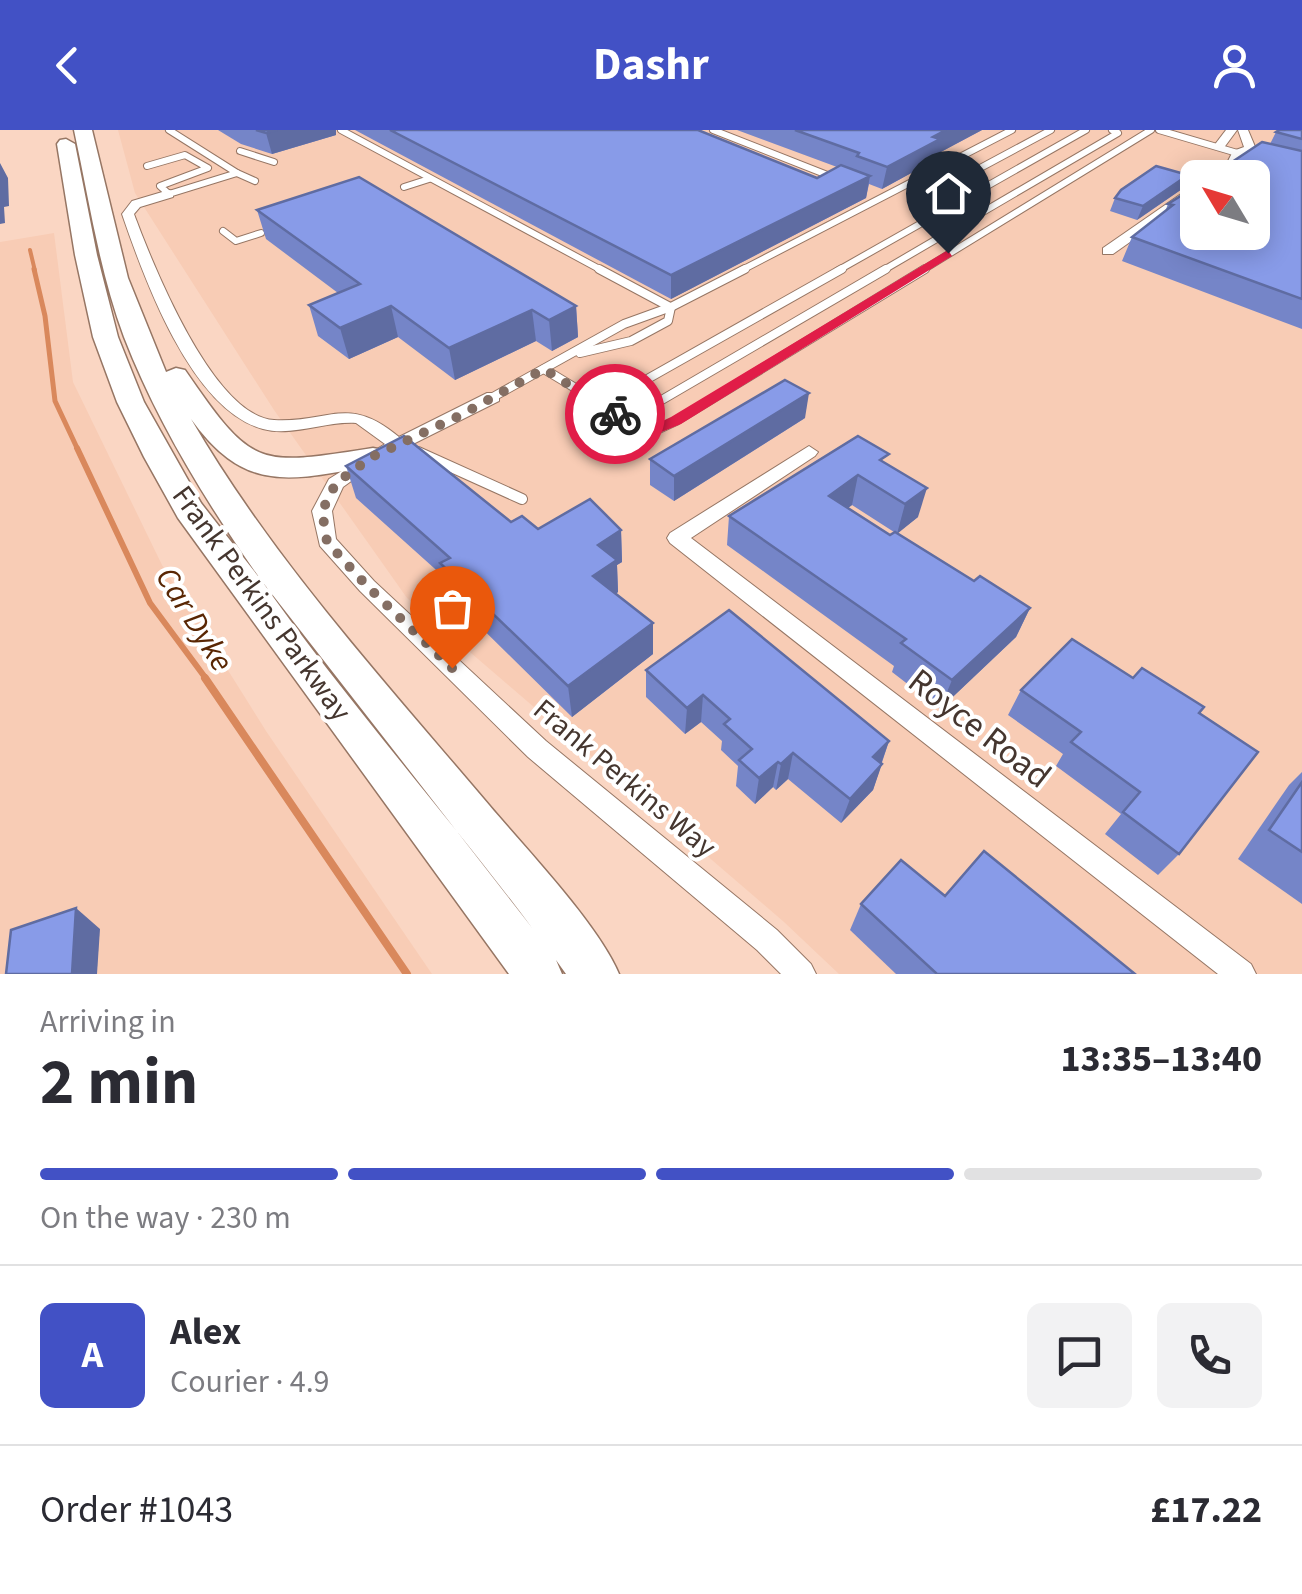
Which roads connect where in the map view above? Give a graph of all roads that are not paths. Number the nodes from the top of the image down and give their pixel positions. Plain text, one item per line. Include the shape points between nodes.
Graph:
1 (63, 130) edge
2 (84, 130) edge
3 (170, 130) edge
4 (341, 130) edge
5 (713, 130) edge
6 (1012, 130) edge
7 (1051, 130) edge
8 (1086, 130) edge
9 (1112, 130) edge
10 (1151, 130) edge
11 (1159, 130) edge
12 (1232, 130) edge
13 (1243, 130) edge
14 (1218, 147) junction
15 (240, 151) dead end
16 (1237, 152) junction
17 (1252, 157) edge
18 (1234, 160) edge
19 (274, 162) dead end
20 (147, 166) dead end
21 (236, 173) junction
22 (429, 179) junction
23 (255, 181) dead end
24 (849, 184) edge
25 (404, 187) dead end
26 (943, 188) dead end
27 (866, 190) edge
28 (169, 194) junction
29 (883, 197) junction
30 (1180, 201) edge
31 (224, 231) dead end
32 (261, 233) edge
33 (1108, 251) dead end
34 (119, 284) junction
35 (671, 307) junction
36 (567, 356) junction
37 (544, 369) junction
38 (578, 392) junction
39 (493, 398) joint
40 (623, 417) junction
41 (385, 451) junction
42 (809, 452) dead end
43 (522, 500) dead end
44 (538, 974) edge
45 (595, 974) edge
46 (801, 974) edge
47 (1241, 974) edge

1 - 44 highway, Frank Perkins Parkway via 85,260 115,365 162,463 189,510
2 - 34 highway, Frank Perkins Parkway
3 - 21 lane
4 - 22 lane
5 - 24 lane
6 - 29 lane
7 - 26 lane
8 - 38 lane via 612,399
9 - 40 lane via 1118,133
10 - 40 lane via 676,420 650,432
11 - 14 lane
12 - 14 street
13 - 16 street via 1250,149
14 - 16 lane
15 - 19 lane
16 - 17 lane
16 - 18 street
20 - 28 lane via 188,155 208,168 160,186
21 - 23 lane
21 - 28 lane
22 - 25 lane
22 - 35 lane
27 - 29 lane
28 - 41 street via 136,204 128,214 163,302 201,368 238,412 262,424 364,419
29 - 35 lane
30 - 33 street
31 - 32 lane via 236,241
34 - 41 highway via 199,413 238,456 284,471
34 - 45 highway, Frank Perkins Parkway via 146,361 228,506 280,581
35 - 36 lane
35 - 36 lane via 668,322 631,341
36 - 37 lane
37 - 38 lane
37 - 39 lane
38 - 40 lane
39 - 41 street, Frank Perkins Way
41 - 43 lane
41 - 46 street, Frank Perkins Way via 336,483 322,511 327,542 537,749
42 - 47 street, Royce Road via 677,538

